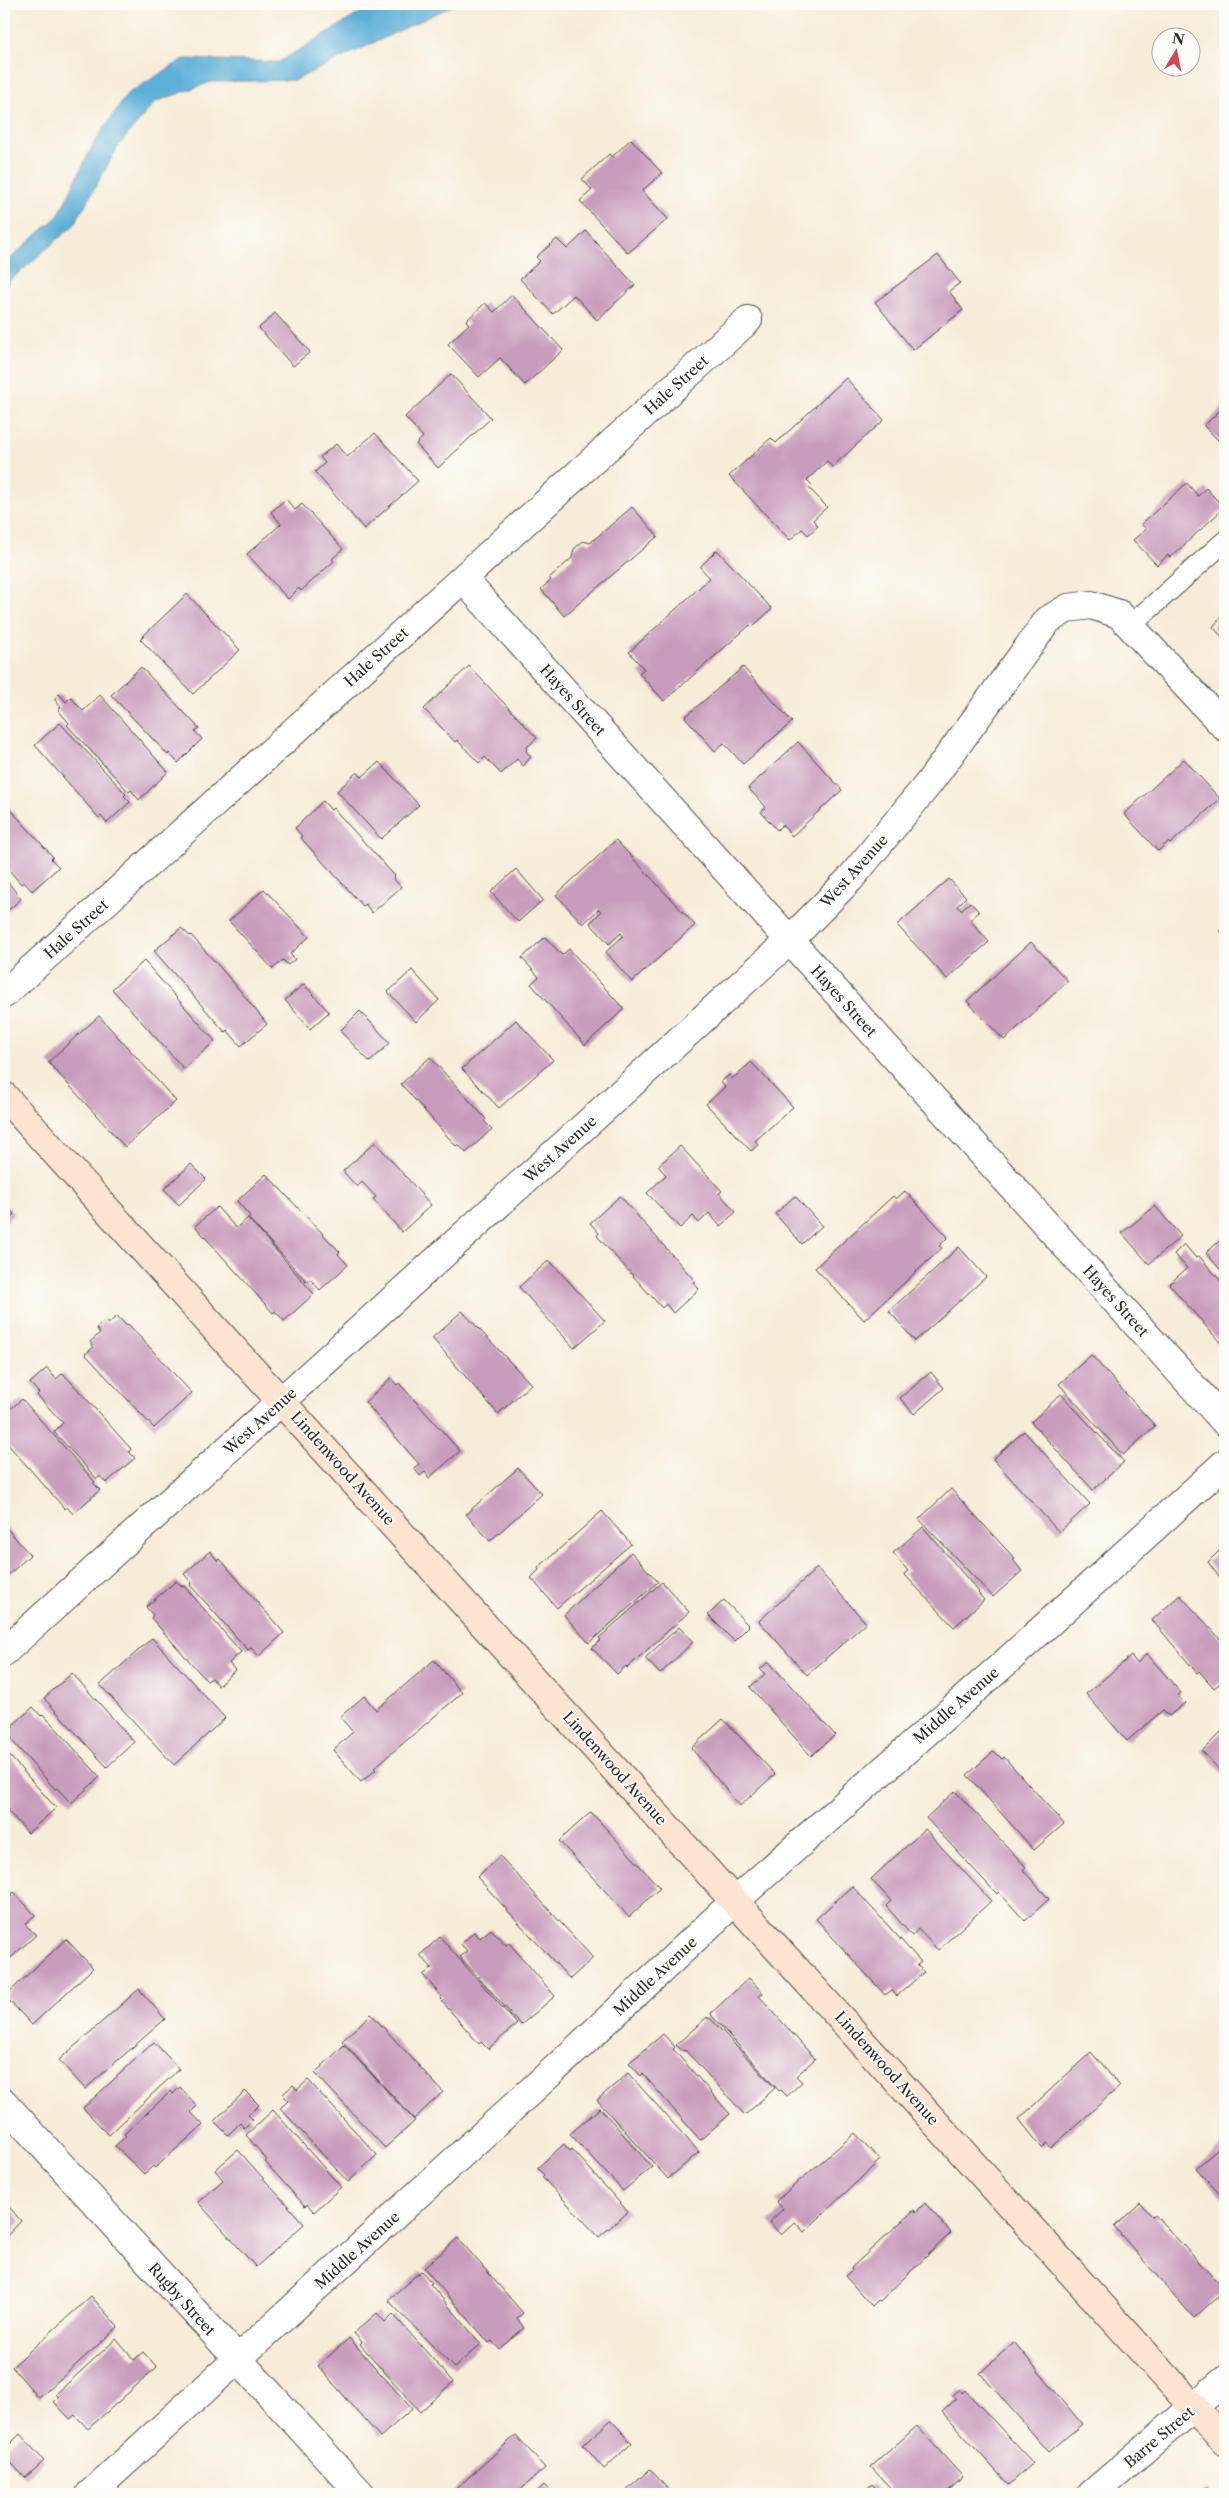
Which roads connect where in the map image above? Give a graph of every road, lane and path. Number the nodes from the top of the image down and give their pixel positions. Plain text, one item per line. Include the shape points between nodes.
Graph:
1 (748, 320) dead end
2 (1225, 541) edge
3 (463, 579) junction
4 (1130, 626) junction
5 (1225, 728) edge
6 (790, 940) junction
7 (4, 994) edge
8 (4, 1096) edge
9 (282, 1401) junction
10 (1225, 1422) edge
11 (1225, 1463) edge
12 (4, 1652) edge
13 (736, 1900) junction
14 (4, 2103) edge
15 (238, 2359) junction
16 (1225, 2380) edge
17 (1193, 2407) junction
18 (1225, 2442) edge
19 (90, 2494) edge
20 (361, 2494) edge
21 (1092, 2494) edge

1 - 3 street, Hale Street
2 - 4 lane
3 - 6 street, Hayes Street
3 - 7 street, Hale Street
4 - 5 street
4 - 6 street, West Avenue via 1119,614 1092,605 1072,607 1048,620 929,783 850,879
6 - 9 street, West Avenue
6 - 10 street, Hayes Street
8 - 9 street, Lindenwood Avenue
9 - 12 street, West Avenue
9 - 13 street, Lindenwood Avenue
11 - 13 street, Middle Avenue
13 - 15 street, Middle Avenue
13 - 17 street, Lindenwood Avenue
14 - 15 street, Rugby Street
15 - 19 street, Middle Avenue
15 - 20 street, Rugby Street
16 - 17 street, Barre Street
17 - 18 street, Lindenwood Avenue
17 - 21 street, Barre Street

